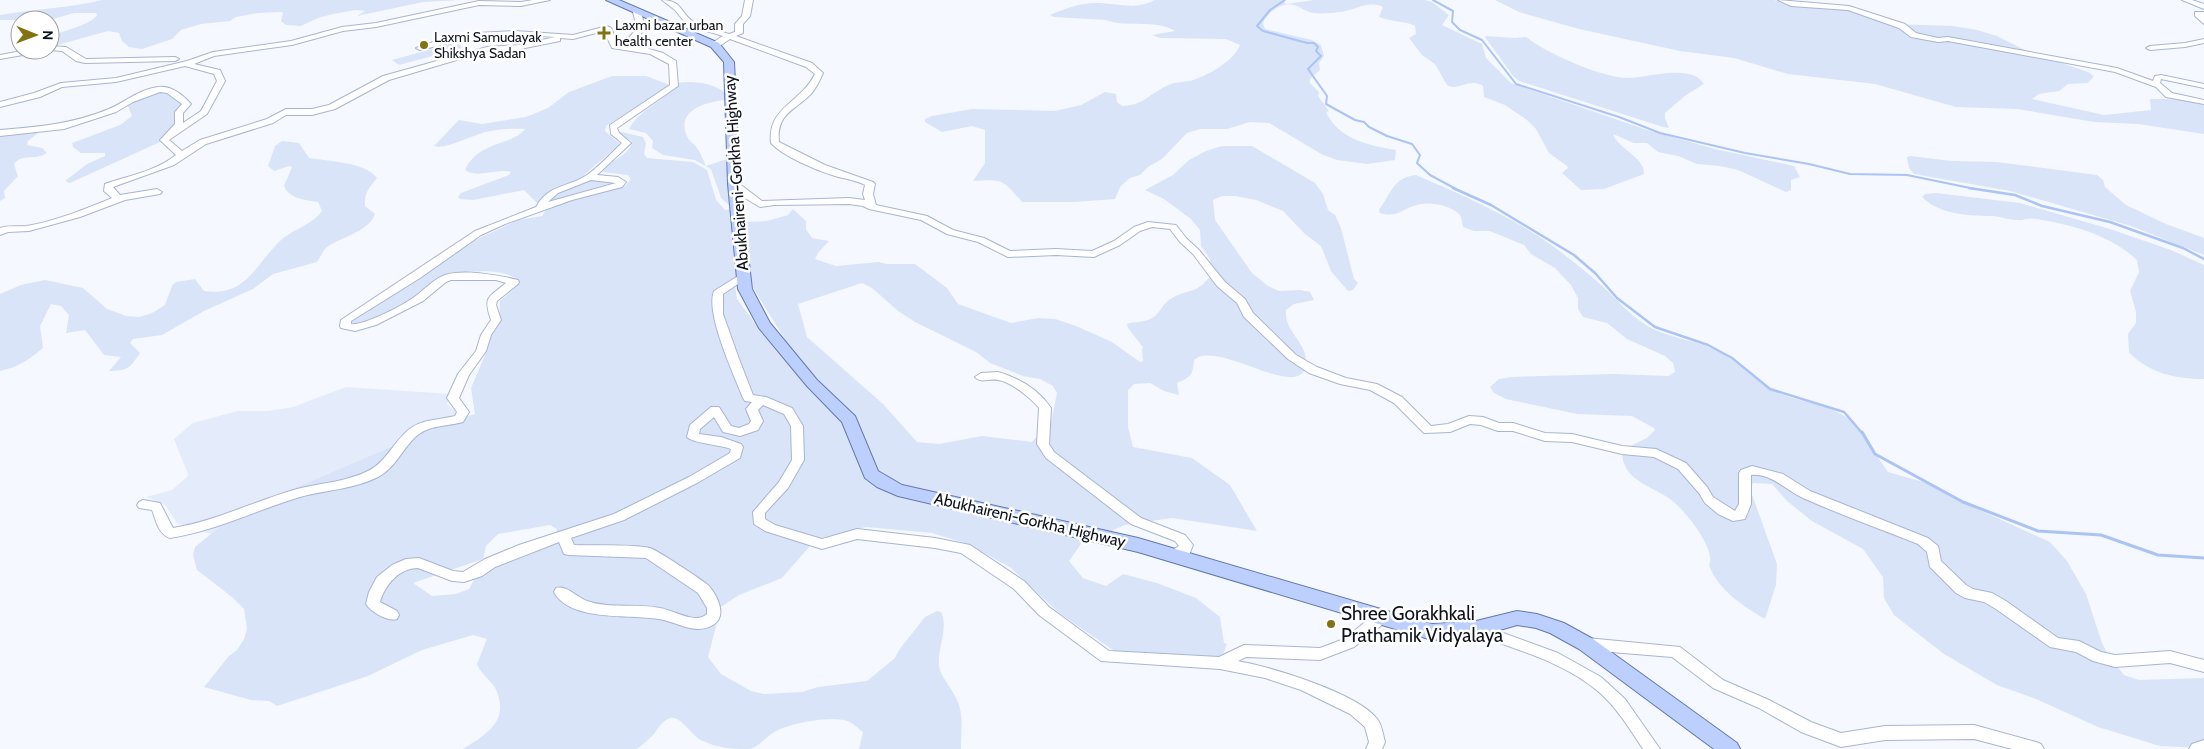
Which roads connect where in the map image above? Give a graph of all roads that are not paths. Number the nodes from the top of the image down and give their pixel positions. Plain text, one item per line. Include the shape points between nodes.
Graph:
1 (546, 0) edge
2 (611, 0) edge
3 (666, 0) edge
4 (749, 0) edge
5 (1782, 0) edge
6 (2186, 0) edge
7 (2204, 6) edge
8 (637, 12) junction
9 (2204, 14) edge
10 (2204, 22) edge
11 (729, 36) junction
12 (573, 37) junction
13 (2204, 41) edge
14 (715, 45) junction
15 (60, 48) edge
16 (420, 48) dead end
17 (2150, 48) dead end
18 (648, 51) junction
19 (213, 54) junction
20 (183, 64) junction
21 (2160, 86) junction
22 (2204, 86) edge
23 (2204, 102) edge
24 (0, 105) edge
25 (0, 133) edge
26 (164, 140) junction
27 (181, 155) junction
28 (590, 177) junction
29 (734, 184) junction
30 (156, 192) dead end
31 (116, 198) junction
32 (872, 207) junction
33 (540, 208) junction
34 (0, 232) edge
35 (743, 276) junction
36 (981, 377) dead end
37 (762, 400) junction
38 (143, 505) dead end
39 (563, 536) junction
40 (1174, 556) junction
41 (561, 592) dead end
42 (392, 615) dead end
43 (1375, 616) junction
44 (1476, 629) junction
45 (1586, 644) junction
46 (1220, 664) junction
47 (2204, 666) edge
48 (2204, 747) edge
49 (1374, 749) edge
50 (1652, 749) edge
51 (1730, 749) edge
52 (2036, 749) edge
53 (2197, 749) edge

1 - 19 street via 521,4 479,3 342,29 292,43
2 - 8 main road, Abukhaireni-Gorkha Highway
3 - 11 street via 678,8 690,23
4 - 11 street via 746,16 738,24 739,33
5 - 21 street via 1791,4 1849,8 1902,26 1914,35 2116,70
6 - 7 street
8 - 14 main road, Abukhaireni-Gorkha Highway
8 - 18 street via 640,28 632,39
9 - 10 street via 2198,14
11 - 14 street
11 - 32 street via 809,66 819,73 807,93 780,116 775,144 836,173 866,181 870,184 868,194
12 - 16 street via 516,31 458,38
12 - 18 street via 607,28 615,46
12 - 27 street via 520,47 487,49 421,67 386,78 332,107 312,112 290,111 270,121 203,142
13 - 17 street
14 - 29 main road, Abukhaireni-Gorkha Highway via 730,62
15 - 19 street via 68,49 75,59 84,61 148,61
18 - 28 street via 672,63 674,86 613,127 614,134 627,143
19 - 20 street
20 - 24 street via 110,82 60,85
20 - 26 street via 216,72 221,81 204,112
21 - 22 street via 2156,83 2161,77
21 - 23 street via 2169,95
25 - 26 street via 61,127 166,89 187,104 179,112 179,124
26 - 27 street
27 - 31 street via 171,163 108,186
28 - 33 street via 551,192
28 - 33 street via 621,182
29 - 32 street via 760,204 849,201
29 - 35 main road, Abukhaireni-Gorkha Highway
30 - 31 street
31 - 34 street via 77,215 26,229
32 - 47 street via 924,218 950,232 981,240 1008,254 1094,254 1151,224 1173,227 1221,284 1241,301 1248,315 1292,357 1313,370 1373,387 1398,400 1428,430 1450,428 1469,420 1513,427 1545,438 1572,438 1622,450 1656,453 1682,466 1709,500 1733,516 1740,516 1745,504 1745,473 1752,470 1764,472 1779,477 1806,494 1923,541 1933,550 1936,563 1961,589 2001,605 2055,643 2079,647 2115,661 2155,656
33 - 38 street via 478,233 346,320 345,326 355,328 372,323 419,299 450,277 496,277 514,282 492,300 496,320 453,398 463,412 459,419 416,430 389,463 374,474 300,493 194,530 170,533 164,528 156,506
35 - 37 street via 718,293 718,314 749,398
35 - 40 main road, Abukhaireni-Gorkha Highway via 752,306 764,325 812,383 849,420 868,468 883,483 898,490 1101,535
36 - 40 street via 998,376 1036,396 1045,408 1043,444 1050,455 1136,522 1180,538 1186,545 1184,551
37 - 39 street via 752,409 757,421 754,427 740,432 727,429 715,410 694,428 693,438 721,441 738,447 736,455 619,517
37 - 46 street via 788,411 797,426 798,460 784,485 758,512 759,521 770,528 822,544 857,534 935,542 965,549 1019,585 1044,611 1106,657
39 - 41 street via 569,550 649,554 703,589 714,614 706,622 696,624 659,613 596,610
39 - 42 street via 490,563 464,577 452,576 419,563 397,569 382,581 373,604
40 - 43 main road, Abukhaireni-Gorkha Highway
43 - 44 main road, Abukhaireni-Gorkha Highway via 1432,632
43 - 46 street via 1377,621 1349,643 1320,654 1244,651
44 - 45 main road, Abukhaireni-Gorkha Highway via 1517,618 1557,628
44 - 50 street via 1558,660 1597,681 1626,711
45 - 51 main road, Abukhaireni-Gorkha Highway
45 - 52 street via 1675,651 1718,684 1806,727 1841,740 1885,732 1974,732
46 - 49 street via 1265,672 1356,709 1372,724 1377,742
48 - 53 street

